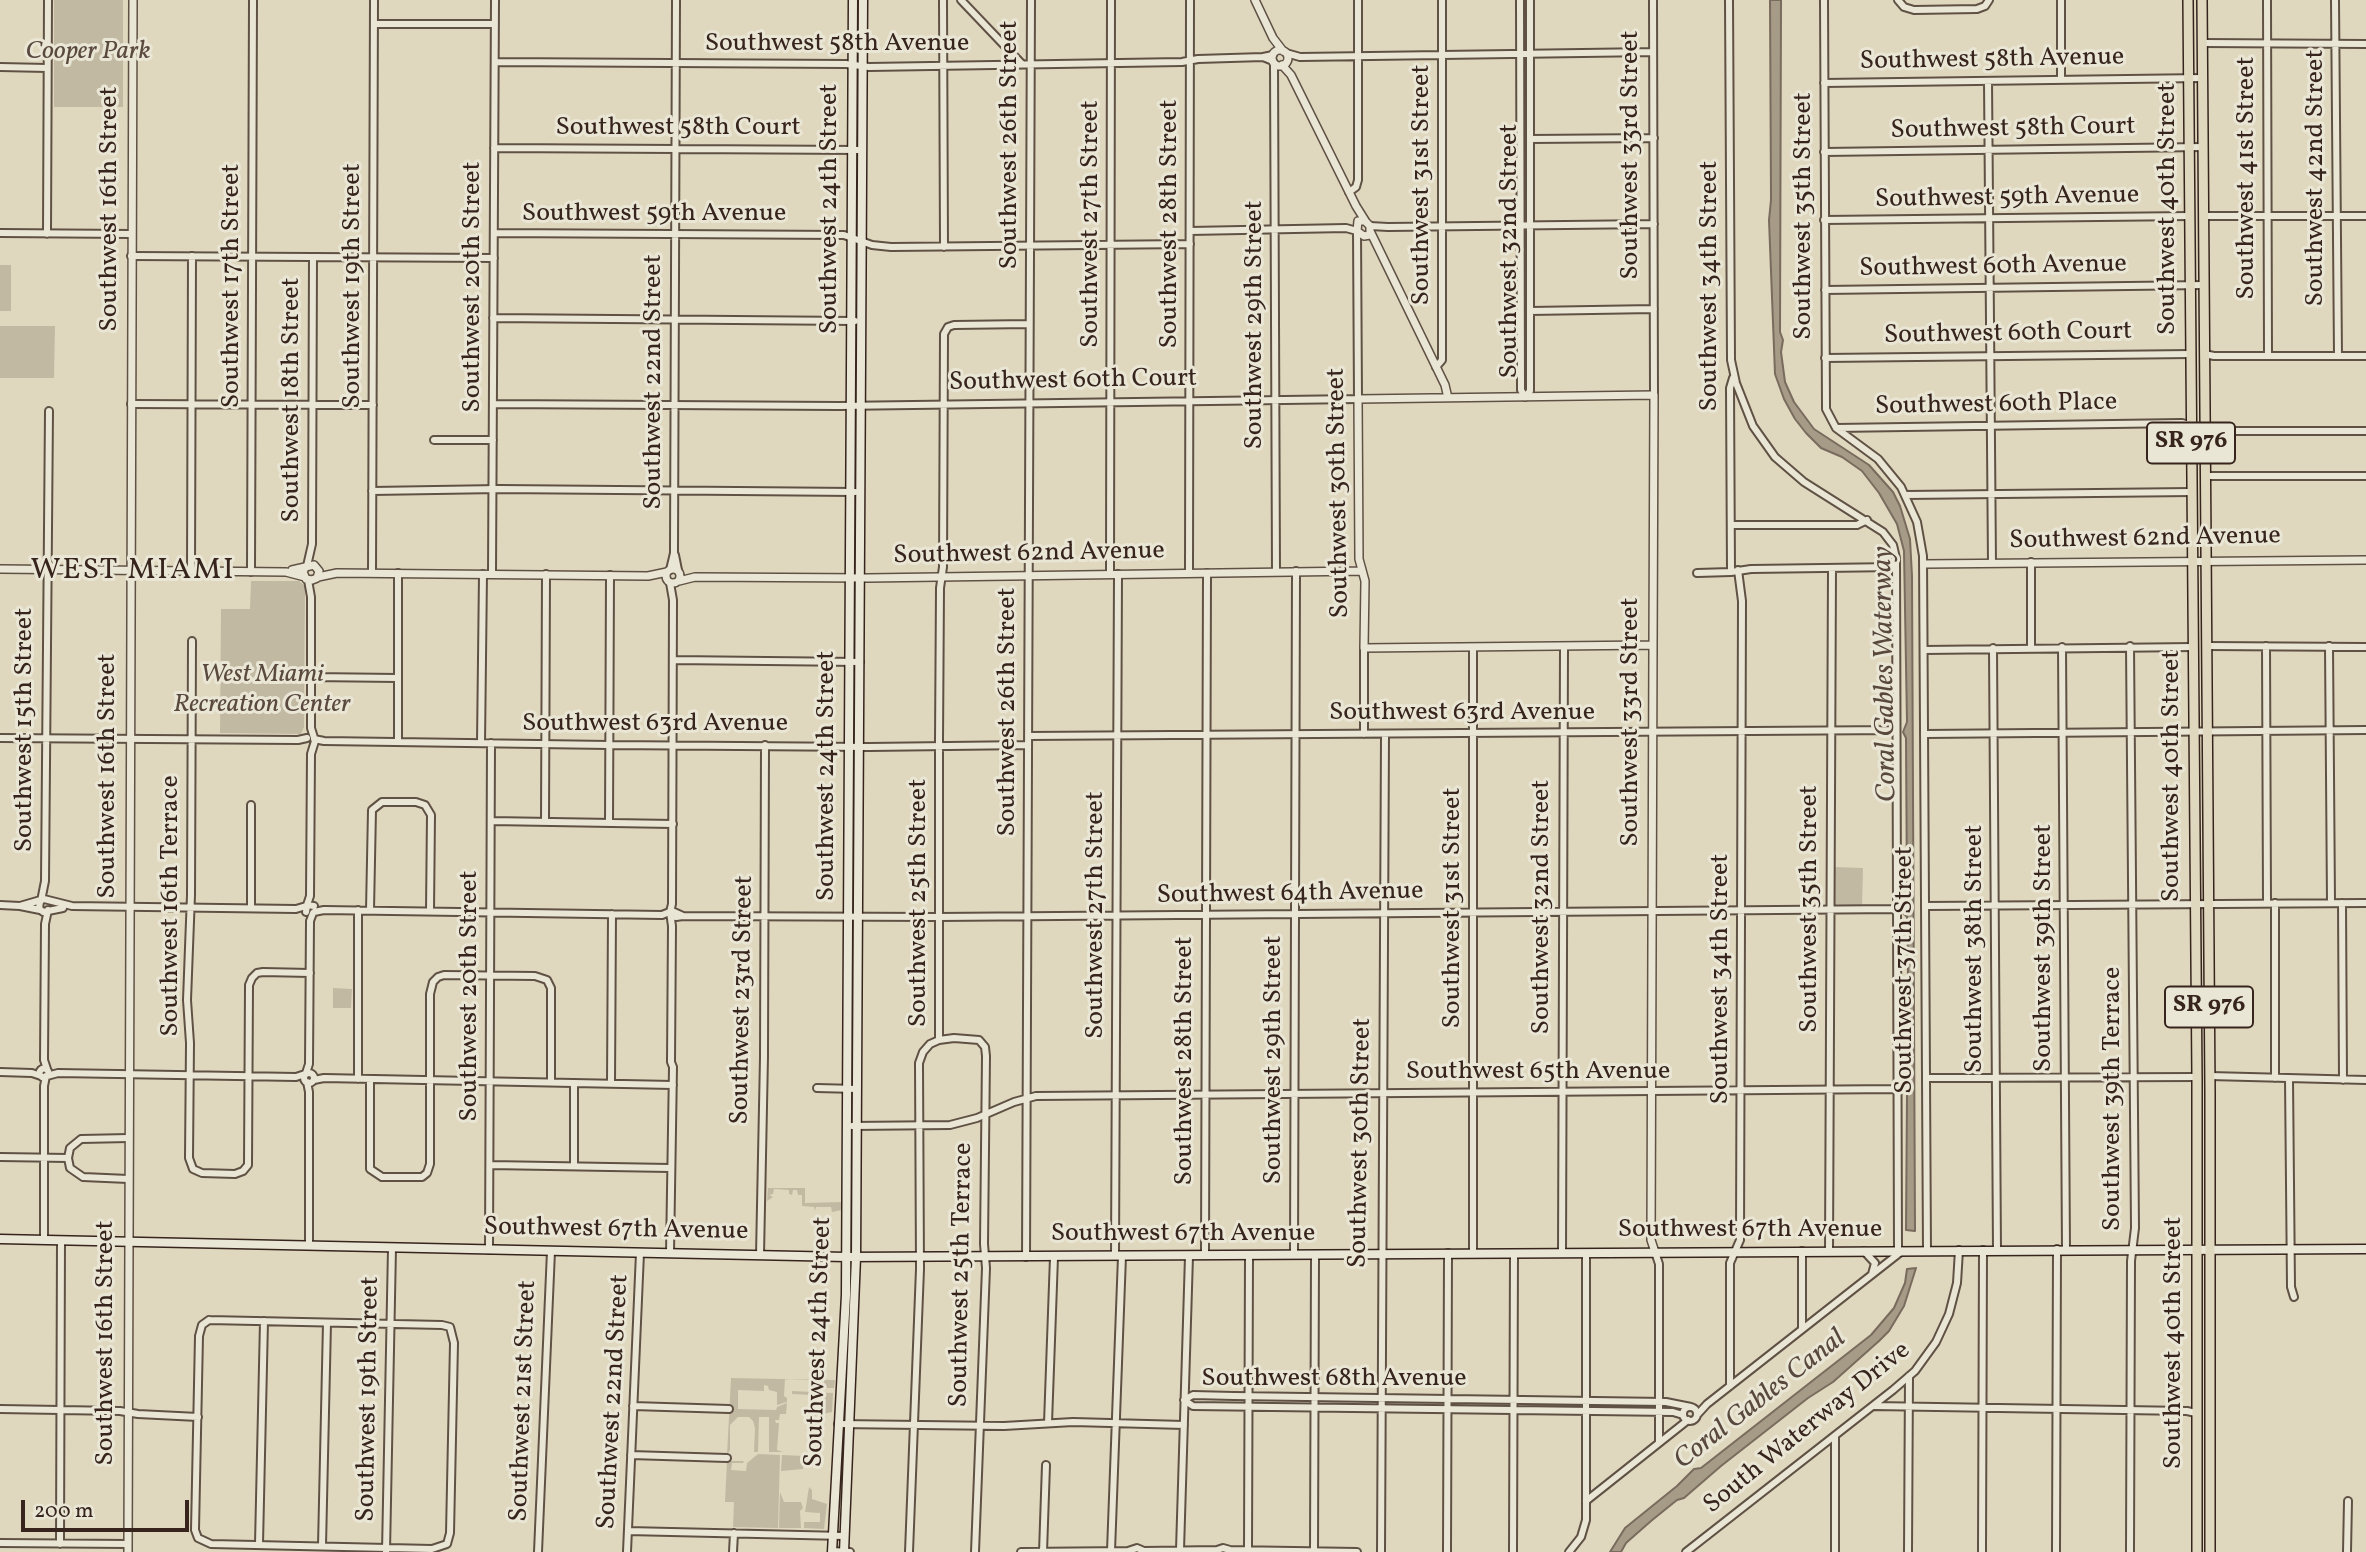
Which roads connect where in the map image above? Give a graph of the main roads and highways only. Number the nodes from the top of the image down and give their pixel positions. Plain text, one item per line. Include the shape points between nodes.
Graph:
1 (853, 0) edge
2 (863, 0) edge
3 (2195, 2) edge
4 (858, 66) junction
5 (858, 150) junction
6 (2190, 216) junction
7 (2203, 230) junction
8 (2191, 329) junction
9 (2191, 354) junction
10 (2204, 354) junction
11 (2205, 386) junction
12 (856, 406) junction
13 (2193, 647) junction
14 (2207, 663) junction
15 (854, 746) junction
16 (2196, 1022) junction
17 (2210, 1076) junction
18 (0, 1239) edge
19 (2196, 1249) junction
20 (2210, 1249) junction
21 (2366, 1249) edge
22 (851, 1257) junction
23 (849, 1342) junction
24 (2196, 1398) junction
25 (2196, 1413) junction
26 (2210, 1418) junction
27 (2210, 1432) junction
28 (2196, 1540) junction
29 (832, 1552) edge
30 (844, 1552) edge
31 (2197, 1552) edge
32 (2204, 1552) edge
33 (2210, 1552) edge

1 - 4 main road, Southwest 24th Street
2 - 4 main road, Southwest 24th Street
3 - 6 main road, Southwest 40th Street / SR 976 via 2189,79
3 - 7 main road, Southwest 40th Street / SR 976 via 2202,19
4 - 5 main road, Southwest 24th Street
5 - 12 main road, Southwest 24th Street via 861,321
5 - 12 main road, Southwest 24th Street via 851,321
6 - 7 main road
6 - 8 main road, Southwest 40th Street / SR 976
7 - 10 main road, Southwest 40th Street / SR 976
8 - 9 main road, Southwest 40th Street / SR 976
8 - 10 main road
9 - 11 main road
9 - 13 main road, Southwest 40th Street / SR 976
10 - 11 main road, Southwest 40th Street / SR 976
11 - 14 main road, Southwest 40th Street / SR 976
12 - 15 main road, Southwest 24th Street via 850,492
12 - 15 main road, Southwest 24th Street via 860,662
13 - 14 main road
13 - 16 main road, Southwest 40th Street / SR 976
14 - 17 main road, Southwest 40th Street / SR 976
15 - 22 main road, Southwest 24th Street via 848,917
15 - 22 main road, Southwest 24th Street via 857,1126
16 - 17 main road via 2202,1067
16 - 19 main road, Southwest 40th Street / SR 976
17 - 20 main road, Southwest 40th Street / SR 976
18 - 22 main road, Southwest 67th Avenue
19 - 20 main road, Southwest 67th Avenue
19 - 22 main road, Southwest 67th Avenue
19 - 24 main road, Southwest 40th Street / SR 976
20 - 21 main road, Southwest 67th Avenue
20 - 26 main road, Southwest 40th Street / SR 976
22 - 23 main road, Southwest 24th Street
23 - 29 main road, Southwest 24th Street via 838,1424
23 - 30 main road, Southwest 24th Street
24 - 25 main road, Southwest 40th Street / SR 976
24 - 26 main road
25 - 27 main road
25 - 28 main road, Southwest 40th Street / SR 976
26 - 27 main road, Southwest 40th Street / SR 976
27 - 33 main road, Southwest 40th Street / SR 976
28 - 31 main road, Southwest 40th Street / SR 976
28 - 32 main road

